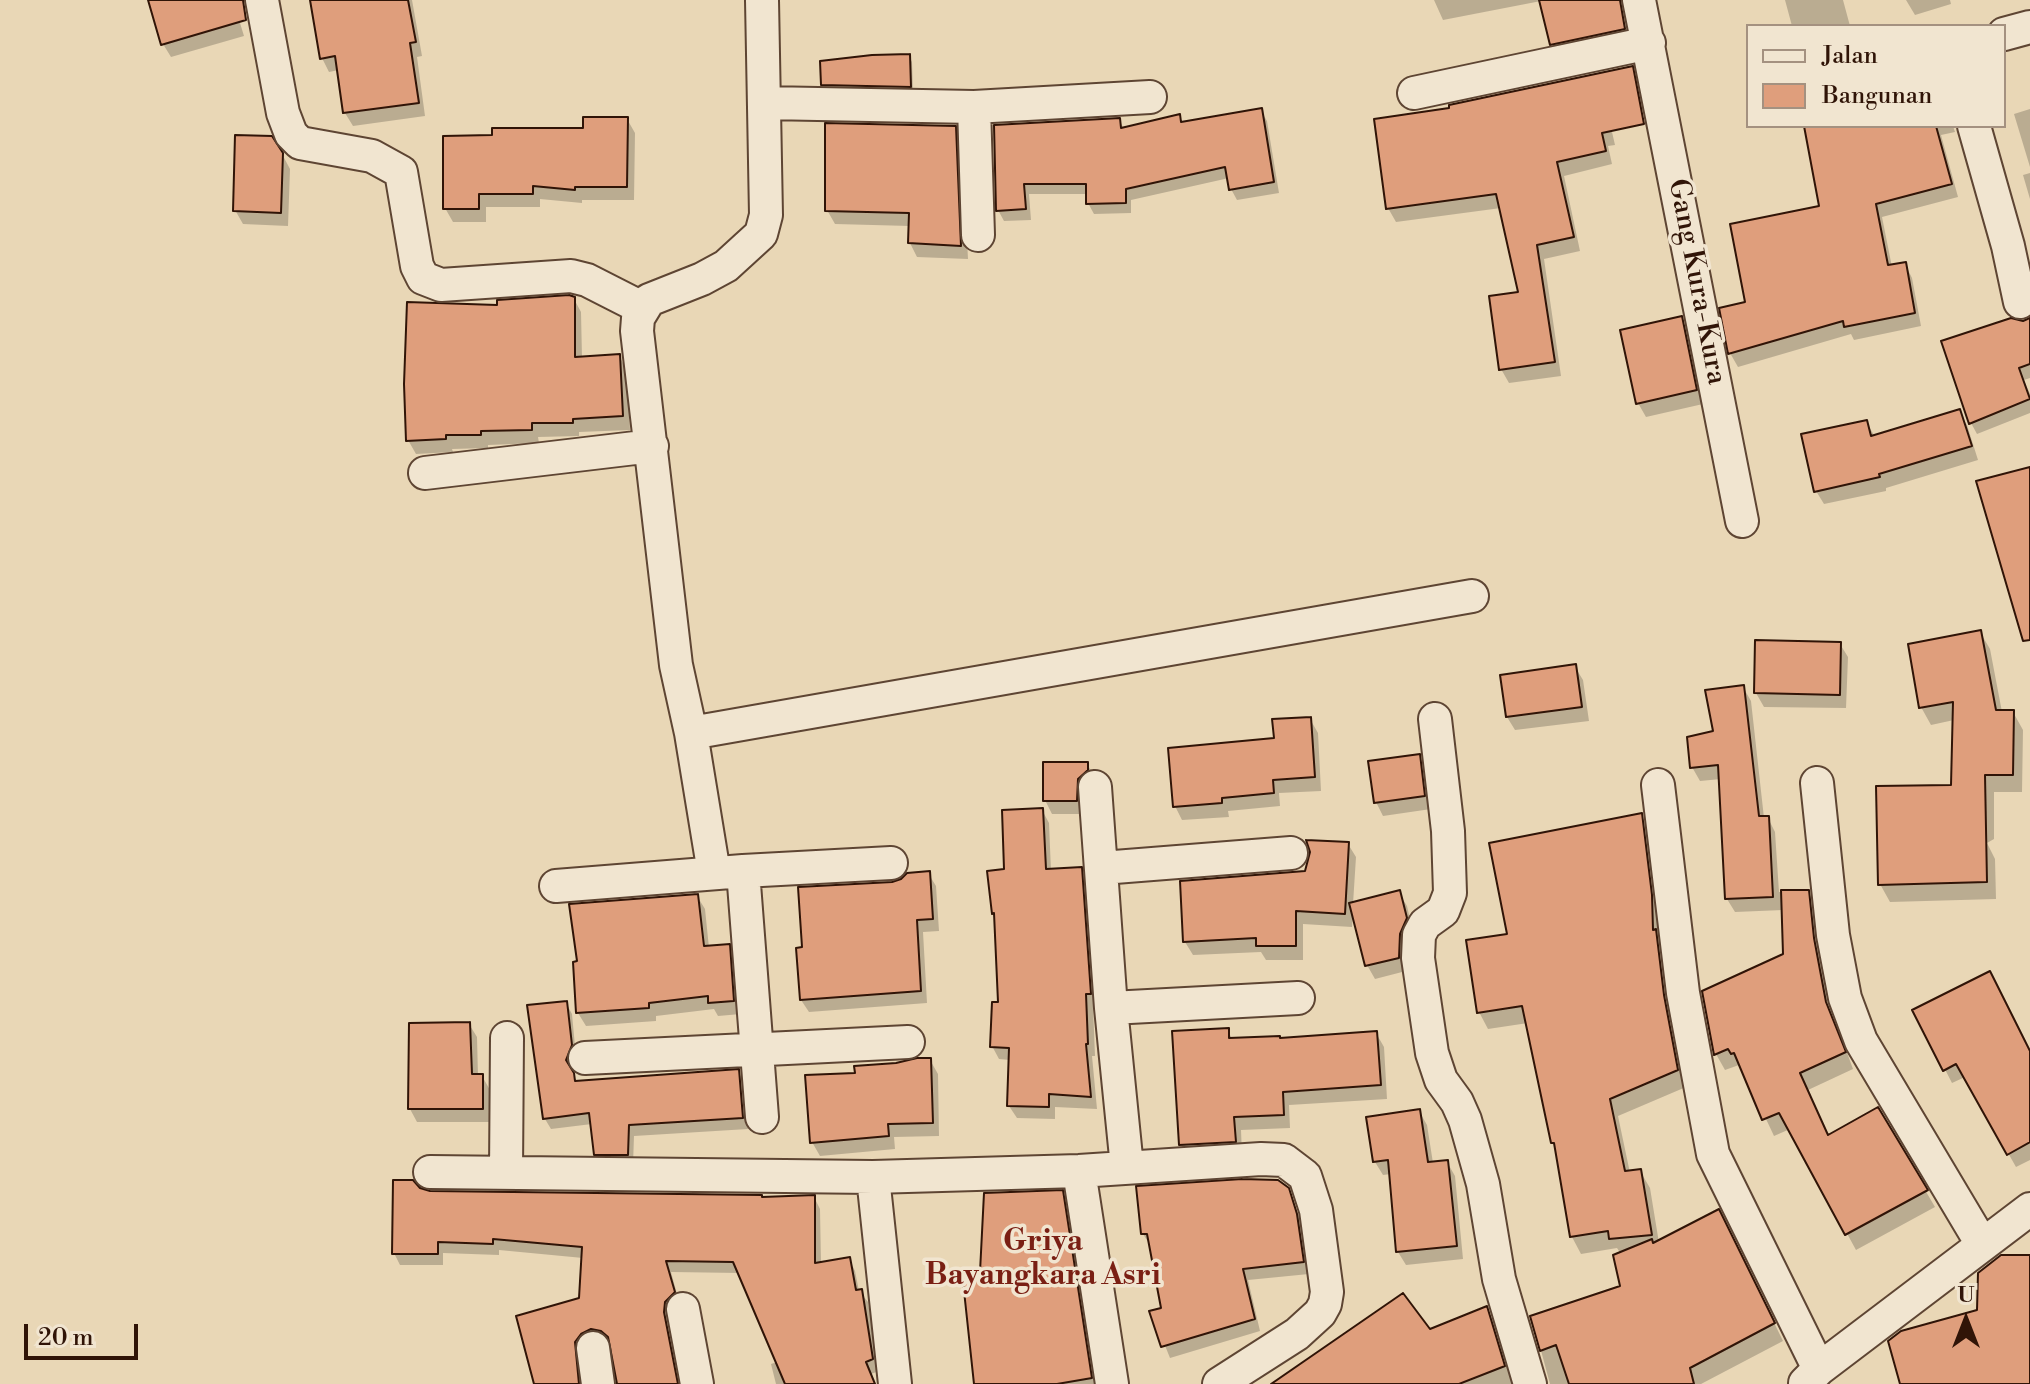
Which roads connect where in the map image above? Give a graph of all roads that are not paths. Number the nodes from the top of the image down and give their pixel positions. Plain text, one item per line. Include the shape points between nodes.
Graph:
1 (262, 0) edge
2 (762, 0) edge
3 (1639, 0) edge
4 (2030, 27) edge
5 (2006, 33) edge
6 (1649, 43) junction
7 (1414, 93) dead end
8 (1150, 97) dead end
9 (766, 103) junction
10 (974, 107) junction
11 (1975, 128) edge
12 (978, 235) dead end
13 (2020, 302) dead end
14 (642, 308) junction
15 (652, 446) junction
16 (425, 473) dead end
17 (1742, 521) dead end
18 (1472, 596) dead end
19 (1435, 719) dead end
20 (691, 733) junction
21 (1817, 783) dead end
22 (1658, 785) dead end
23 (1095, 787) dead end
24 (1291, 853) dead end
25 (891, 863) dead end
26 (1102, 868) junction
27 (728, 872) junction
28 (556, 886) dead end
29 (1298, 998) dead end
30 (1111, 1008) junction
31 (507, 1038) dead end
32 (908, 1042) dead end
33 (757, 1047) junction
34 (585, 1058) dead end
35 (762, 1117) dead end
36 (1127, 1167) junction
37 (1079, 1171) junction
38 (430, 1172) dead end
39 (506, 1172) junction
40 (873, 1177) junction
41 (2030, 1209) edge
42 (1982, 1244) junction
43 (683, 1309) dead end
44 (593, 1348) dead end
45 (1812, 1376) edge
46 (598, 1384) edge
47 (697, 1384) edge
48 (895, 1384) edge
49 (1112, 1384) edge
50 (1219, 1384) edge
51 (1530, 1384) edge

1 - 14 street via 291,134 300,143 372,156 401,172 423,278 441,285 571,276
2 - 9 street
3 - 6 street, Gang Kura-Kura
4 - 5 street
6 - 7 street
6 - 17 street, Gang Kura-Kura
8 - 10 street
9 - 10 street
9 - 14 street via 766,215 761,234 726,266 649,300
10 - 12 street
11 - 13 street
14 - 15 street via 637,331
15 - 16 street
15 - 20 street via 676,665
18 - 20 street
19 - 51 street via 1450,893 1443,911 1419,935 1418,958 1432,1053 1465,1120 1483,1184 1499,1279
20 - 27 street
21 - 42 street via 1845,998 1861,1041
22 - 45 street via 1683,993 1713,1154
23 - 26 street
24 - 26 street
25 - 27 street
26 - 30 street
27 - 28 street
27 - 33 street
29 - 30 street
30 - 36 street
31 - 39 street
32 - 33 street
33 - 34 street
33 - 35 street
36 - 37 street
36 - 50 street via 1284,1160 1305,1176 1316,1210 1325,1304 1297,1334
37 - 40 street
37 - 49 street
38 - 39 street
39 - 40 street
40 - 48 street
41 - 42 street
42 - 45 street
43 - 47 street
44 - 46 street

